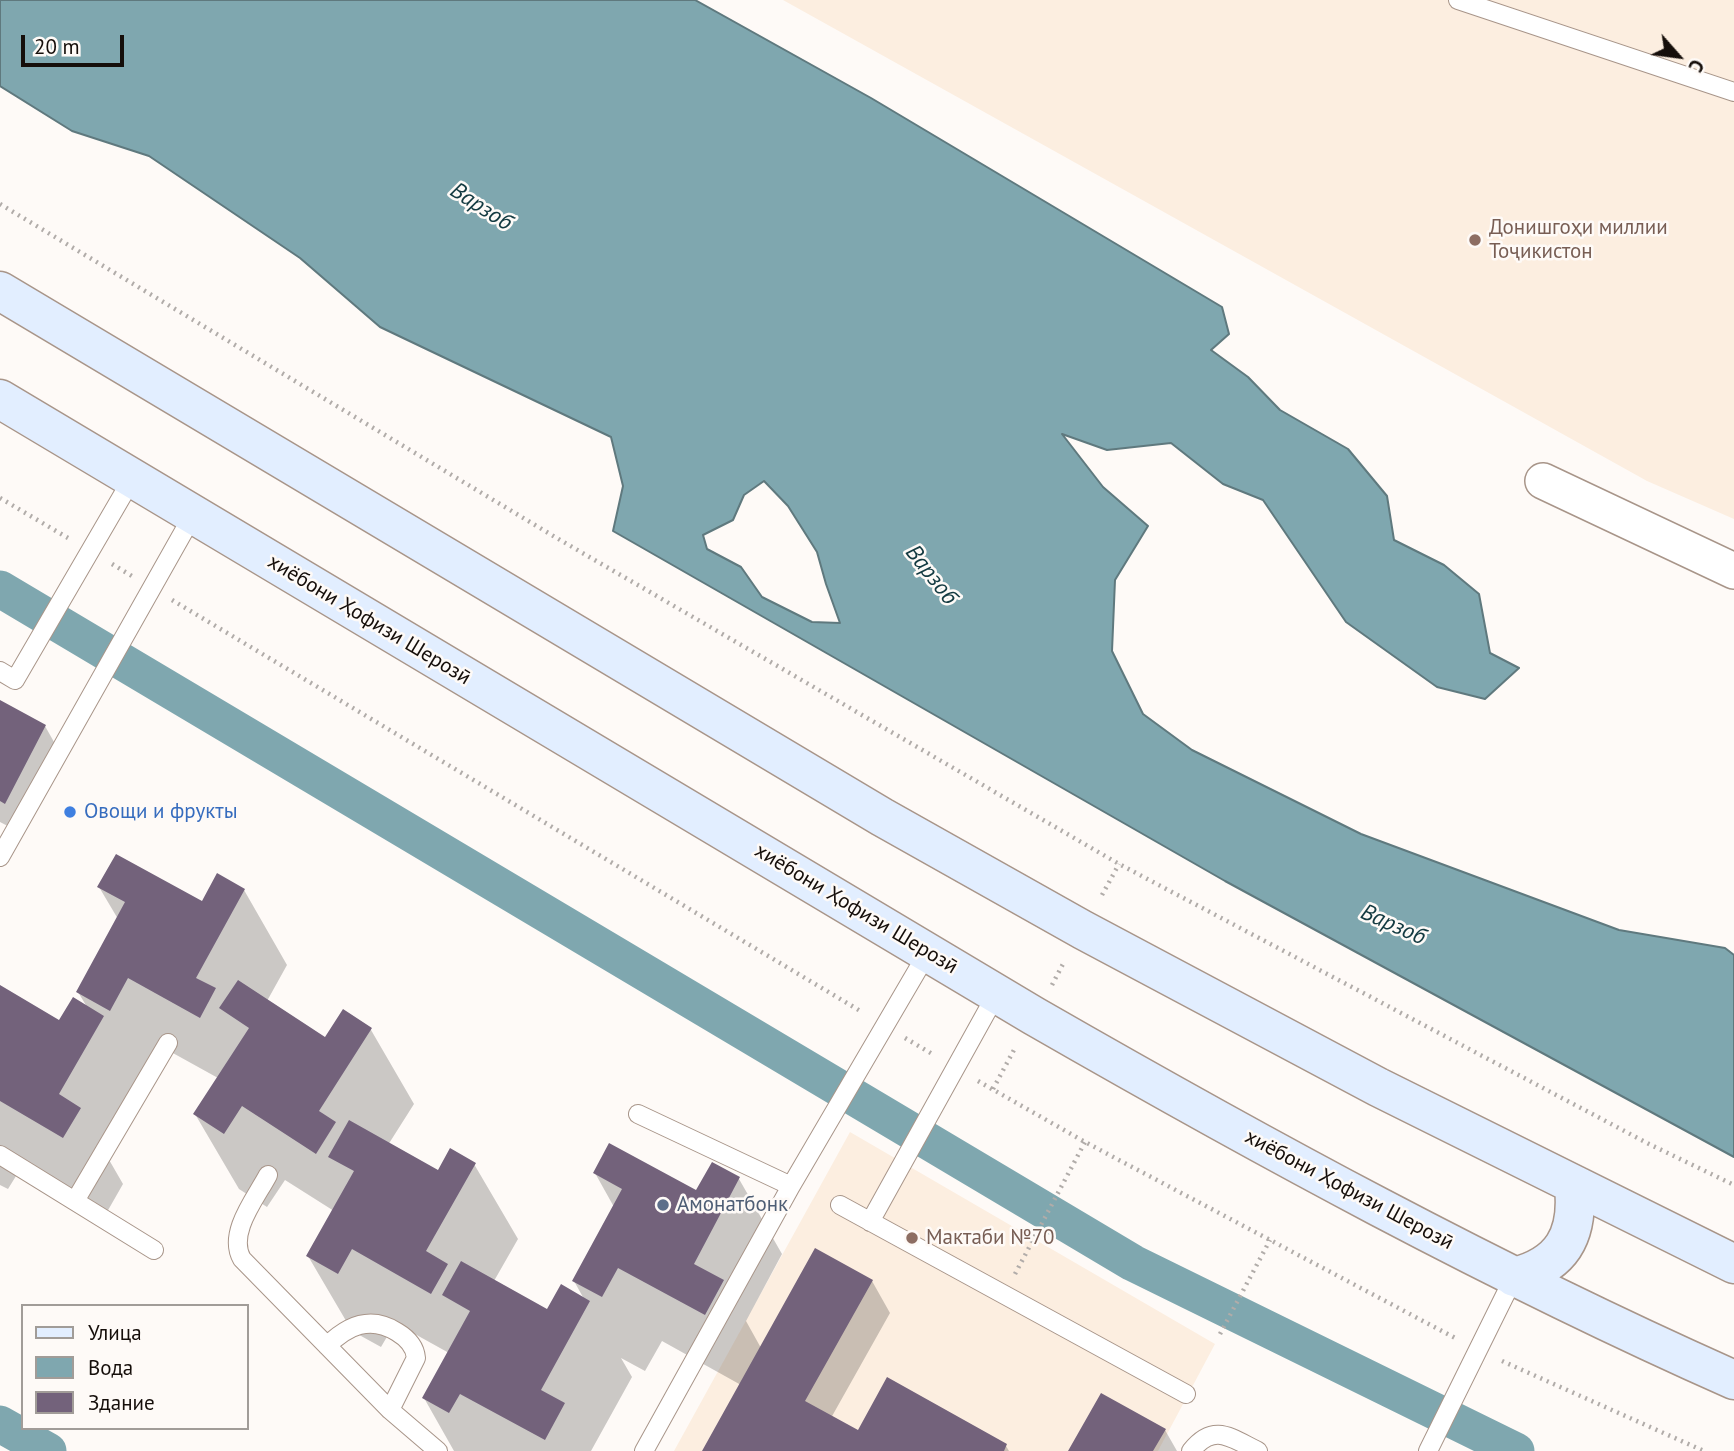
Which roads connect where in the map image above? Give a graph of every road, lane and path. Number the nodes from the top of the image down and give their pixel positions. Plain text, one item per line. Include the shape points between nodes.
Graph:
1 (1458, 0) edge
2 (1734, 92) edge
3 (0, 204) edge
4 (0, 290) edge
5 (0, 399) edge
6 (132, 479) junction
7 (1543, 481) dead end
8 (0, 498) edge
9 (193, 515) junction
10 (90, 551) junction
11 (1734, 571) edge
12 (152, 587) junction
13 (0, 671) edge
14 (0, 856) edge
15 (1119, 864) junction
16 (1102, 895) dead end
17 (928, 952) junction
18 (1065, 961) dead end
19 (1052, 985) dead end
20 (997, 993) junction
21 (884, 1026) junction
22 (168, 1043) dead end
23 (1015, 1048) dead end
24 (955, 1068) junction
25 (993, 1089) junction
26 (638, 1114) dead end
27 (1086, 1142) junction
28 (0, 1155) edge
29 (268, 1175) dead end
30 (1734, 1185) edge
31 (791, 1186) junction
32 (1574, 1187) junction
33 (75, 1200) junction
34 (840, 1205) dead end
35 (870, 1222) junction
36 (1270, 1240) junction
37 (153, 1250) dead end
38 (1734, 1264) edge
39 (1514, 1277) junction
40 (1004, 1294) junction
41 (1220, 1334) dead end
42 (327, 1346) junction
43 (1477, 1350) junction
44 (1734, 1380) edge
45 (1186, 1394) dead end
46 (390, 1410) junction
47 (1430, 1446) edge
48 (438, 1451) edge
49 (645, 1451) edge
50 (1191, 1451) edge
51 (1258, 1451) edge
52 (1704, 1451) edge

1 - 2 lane
3 - 15 path via 555,537
4 - 32 main road via 882,817 1083,930
5 - 6 main road, хиёбони Ҳофизи Шерозӣ
6 - 9 main road, хиёбони Ҳофизи Шерозӣ
6 - 10 lane
7 - 11 street
8 - 10 path
9 - 12 lane
9 - 17 main road, хиёбони Ҳофизи Шерозӣ
10 - 12 path
10 - 13 lane via 15,680
12 - 14 lane
12 - 21 path
15 - 16 path
15 - 30 path via 1636,1138
17 - 20 main road, хиёбони Ҳофизи Шерозӣ
17 - 21 lane
18 - 19 path
20 - 24 lane
20 - 39 main road, хиёбони Ҳофизи Шерозӣ via 1181,1100
21 - 24 path
21 - 31 lane
22 - 33 lane
23 - 25 path
24 - 25 path
24 - 35 lane
25 - 27 path
26 - 31 lane
27 - 36 path
27 - 40 path
28 - 33 lane
29 - 42 lane via 240,1230 238,1252
31 - 49 lane
32 - 38 main road
32 - 39 main road via 1574,1221 1558,1255 1545,1266
33 - 37 lane
34 - 35 lane
35 - 40 lane
36 - 41 path
36 - 43 path
39 - 43 lane
39 - 44 main road, хиёбони Ҳофизи Шерозӣ
40 - 45 lane
42 - 46 lane
42 - 46 lane via 346,1330 367,1323 387,1326 405,1337 416,1358
43 - 47 lane
43 - 52 path
46 - 48 lane
50 - 51 lane via 1201,1438 1212,1434

